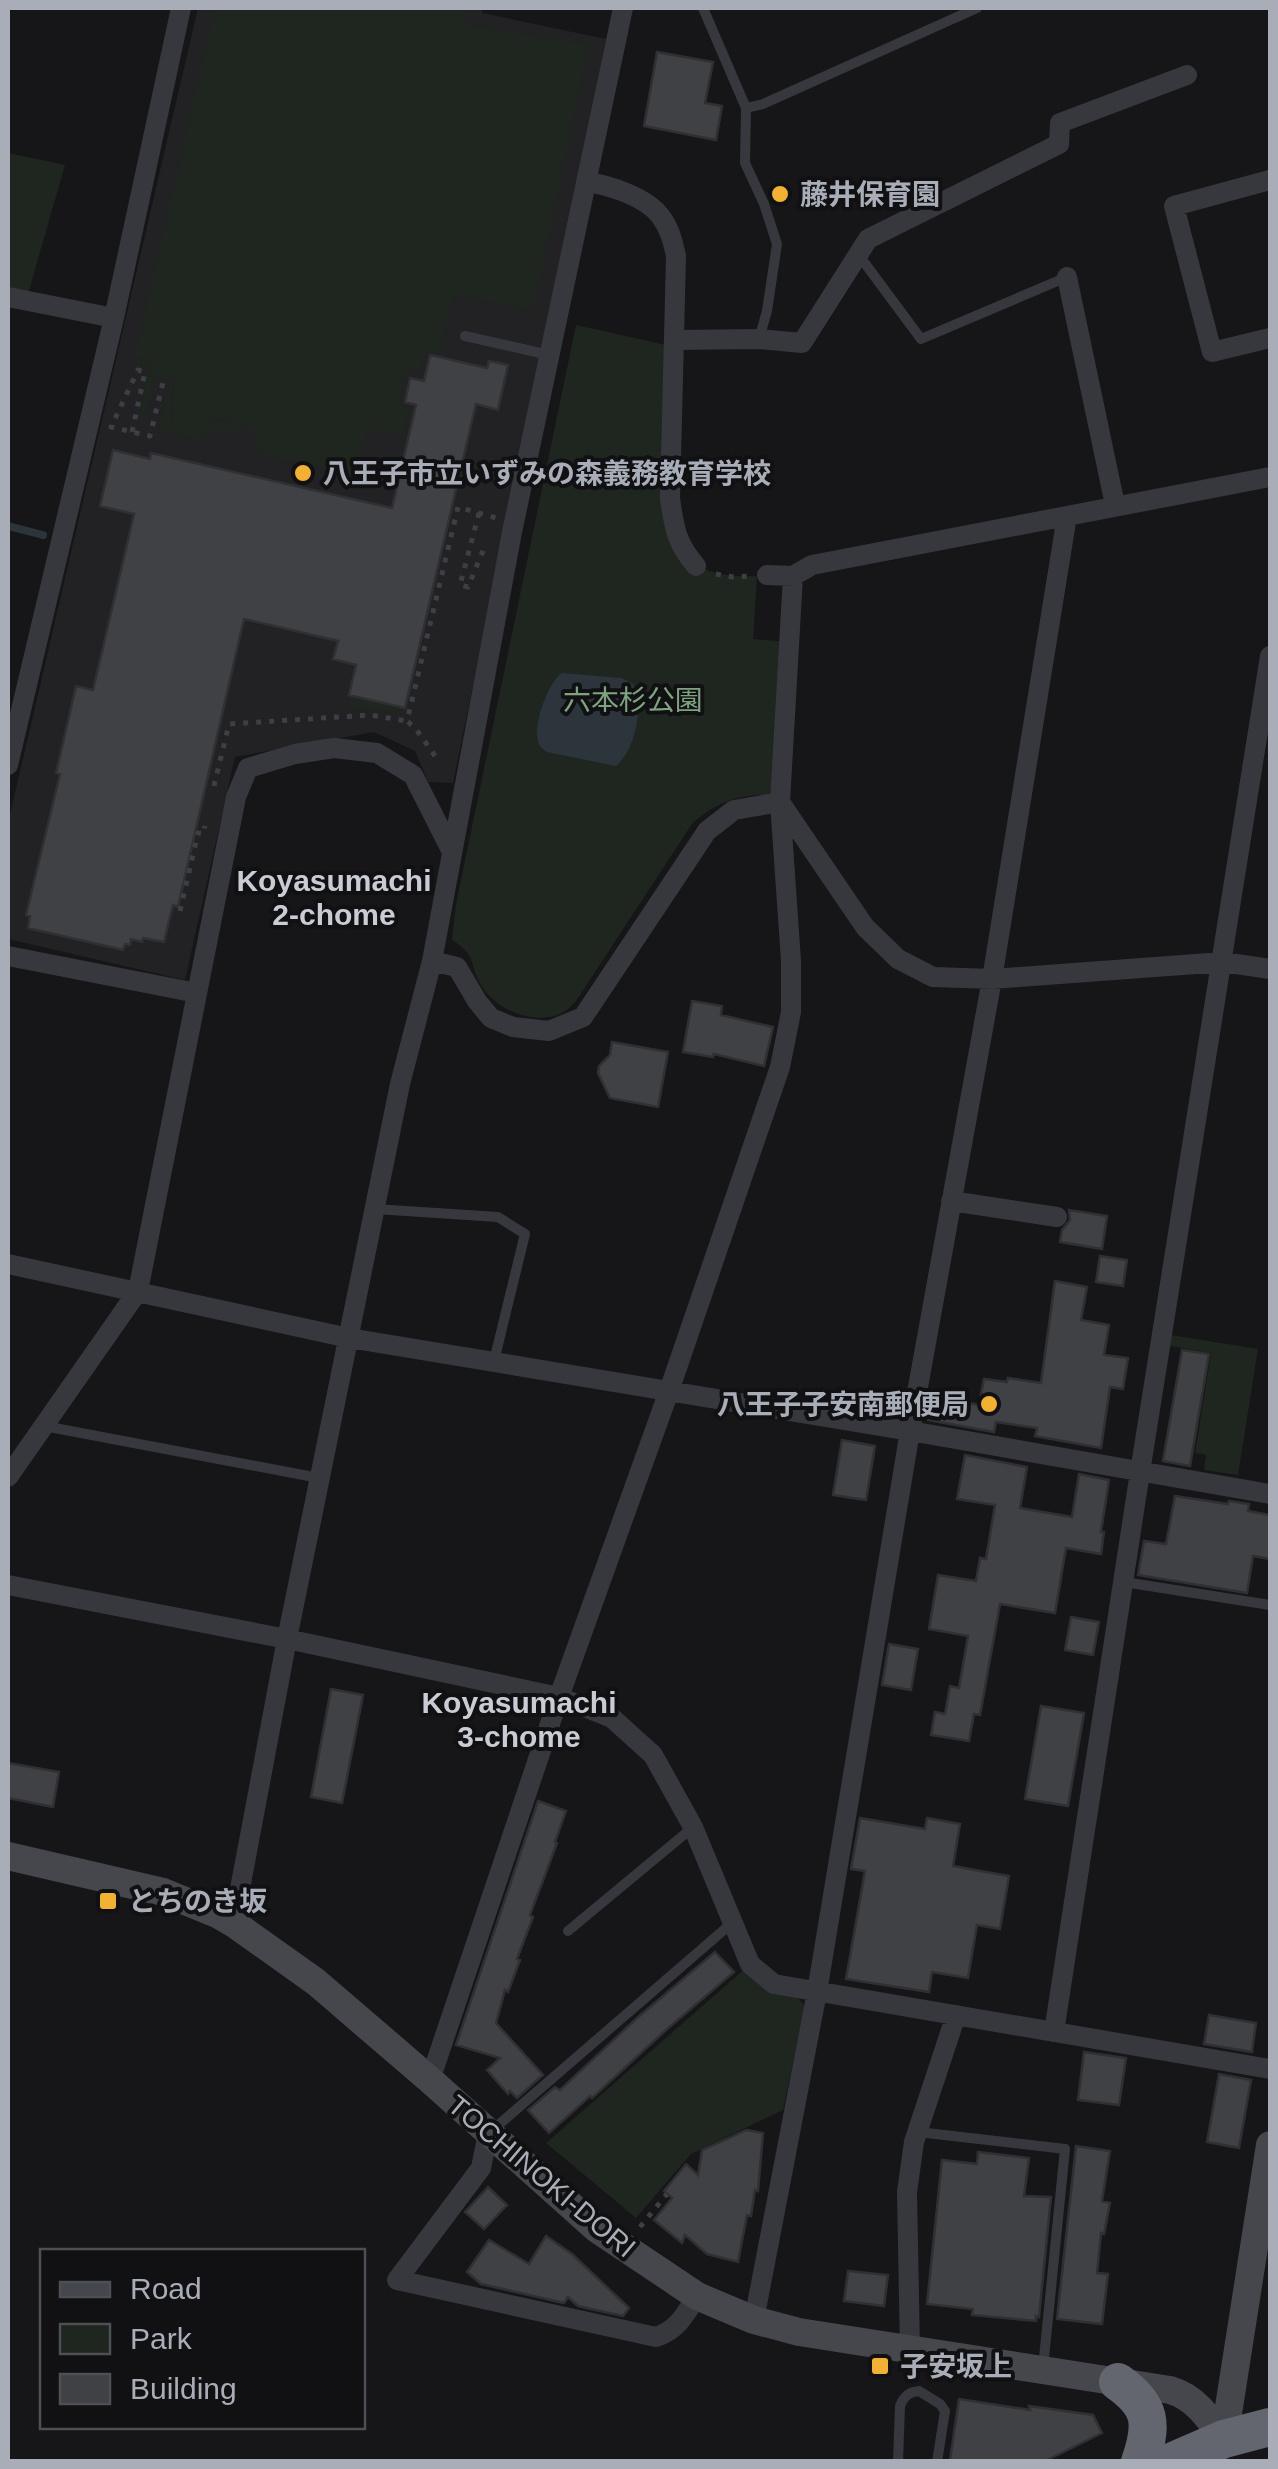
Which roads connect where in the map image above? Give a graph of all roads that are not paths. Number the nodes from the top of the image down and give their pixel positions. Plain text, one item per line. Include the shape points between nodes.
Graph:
1 (181, 8) edge
2 (623, 8) edge
3 (704, 8) edge
4 (977, 8) edge
5 (1187, 76) dead end
6 (746, 108) junction
7 (1270, 180) edge
8 (586, 182) junction
9 (858, 254) junction
10 (1067, 277) joint
11 (8, 297) edge
12 (114, 318) junction
13 (465, 336) dead end
14 (1270, 338) edge
15 (675, 340) junction
16 (760, 340) junction
17 (549, 355) junction
18 (1270, 477) edge
19 (1115, 505) junction
20 (1068, 516) junction
21 (696, 566) road end
22 (767, 575) road end
23 (794, 576) junction
24 (1270, 656) edge
25 (10, 739) edge
26 (8, 766) edge
27 (780, 802) junction
28 (452, 852) junction
29 (8, 956) edge
30 (432, 961) junction
31 (1223, 962) junction
32 (1270, 969) edge
33 (992, 979) junction
34 (197, 992) junction
35 (952, 1201) junction
36 (375, 1209) junction
37 (1057, 1218) dead end
38 (8, 1264) edge
39 (138, 1291) junction
40 (348, 1338) junction
41 (494, 1362) junction
42 (669, 1391) junction
43 (44, 1426) junction
44 (910, 1431) junction
45 (1140, 1472) junction
46 (8, 1477) edge
47 (320, 1478) junction
48 (1270, 1494) edge
49 (1123, 1582) junction
50 (8, 1584) edge
51 (1270, 1604) edge
52 (287, 1639) junction
53 (559, 1697) junction
54 (693, 1828) junction
55 (8, 1856) edge
56 (733, 1922) junction
57 (236, 1925) junction
58 (568, 1931) dead end
59 (817, 1992) junction
60 (956, 2015) junction
61 (1054, 2032) junction
62 (1270, 2069) edge
63 (430, 2080) junction
64 (918, 2132) junction
65 (488, 2133) junction
66 (1270, 2146) edge
67 (698, 2296) junction
68 (754, 2320) junction
69 (910, 2351) junction
70 (1043, 2371) junction
71 (1118, 2382) junction
72 (1270, 2427) edge
73 (1224, 2439) junction
74 (898, 2462) edge
75 (937, 2462) edge
76 (1140, 2462) edge
77 (1170, 2462) edge

1 - 12 street
2 - 8 street
3 - 6 lane
4 - 6 lane
5 - 9 street via 1060,123 1059,144 868,239
6 - 16 lane via 745,164 777,244
7 - 14 street via 1174,206 1212,352
8 - 15 street via 610,186 662,218 676,256
8 - 17 street
9 - 10 lane via 922,339
9 - 16 street via 802,344
10 - 19 street
11 - 12 street
12 - 25 street
13 - 17 lane
15 - 16 street
15 - 21 street via 670,498 682,550
17 - 28 street
18 - 19 street
19 - 20 street
20 - 23 street via 812,565
20 - 33 street
22 - 23 street
23 - 27 street
24 - 31 street
25 - 26 street
27 - 30 street via 734,810 708,831 583,1017 549,1032 512,1027 491,1018 456,967
27 - 33 street via 866,927 898,959 934,977
27 - 42 street via 791,1012 780,1067
28 - 30 street
28 - 34 street via 413,775 376,753 334,748 248,768 236,797
29 - 34 street
30 - 36 street
31 - 32 street
31 - 33 street
31 - 45 street
33 - 35 street
34 - 39 street
35 - 37 street
35 - 44 street
36 - 40 street
36 - 41 lane via 498,1217 525,1234
38 - 39 street
39 - 40 street
39 - 43 street
40 - 41 street
40 - 47 street
41 - 42 street
42 - 44 street
42 - 53 street
43 - 46 street
43 - 47 lane
44 - 45 street
44 - 59 street
45 - 48 street
45 - 49 street
47 - 52 street
49 - 51 lane
49 - 61 street
50 - 52 street
52 - 53 street
52 - 57 street
53 - 54 street via 612,1718 653,1756
53 - 63 street
54 - 56 street
54 - 58 lane
55 - 57 street, TOCHINOKI-DORI via 163,1892
56 - 59 street via 750,1964 774,1984
56 - 65 lane
57 - 63 street, TOCHINOKI-DORI via 316,1982
59 - 60 street
59 - 68 street
60 - 61 street
60 - 64 street
61 - 62 street
63 - 65 street, TOCHINOKI-DORI
64 - 69 street via 908,2192
64 - 70 lane via 1064,2148
65 - 67 street, TOCHINOKI-DORI via 596,2229
65 - 67 street via 481,2168 397,2280 656,2337 670,2333
66 - 73 street
67 - 68 street, TOCHINOKI-DORI
68 - 69 street, TOCHINOKI-DORI
69 - 70 street, TOCHINOKI-DORI
70 - 71 street, TOCHINOKI-DORI
71 - 73 street, TOCHINOKI-DORI via 1185,2394
71 - 76 highway via 1144,2407 1148,2421
72 - 73 highway
73 - 77 highway
74 - 75 lane via 900,2406 919,2391 945,2411

